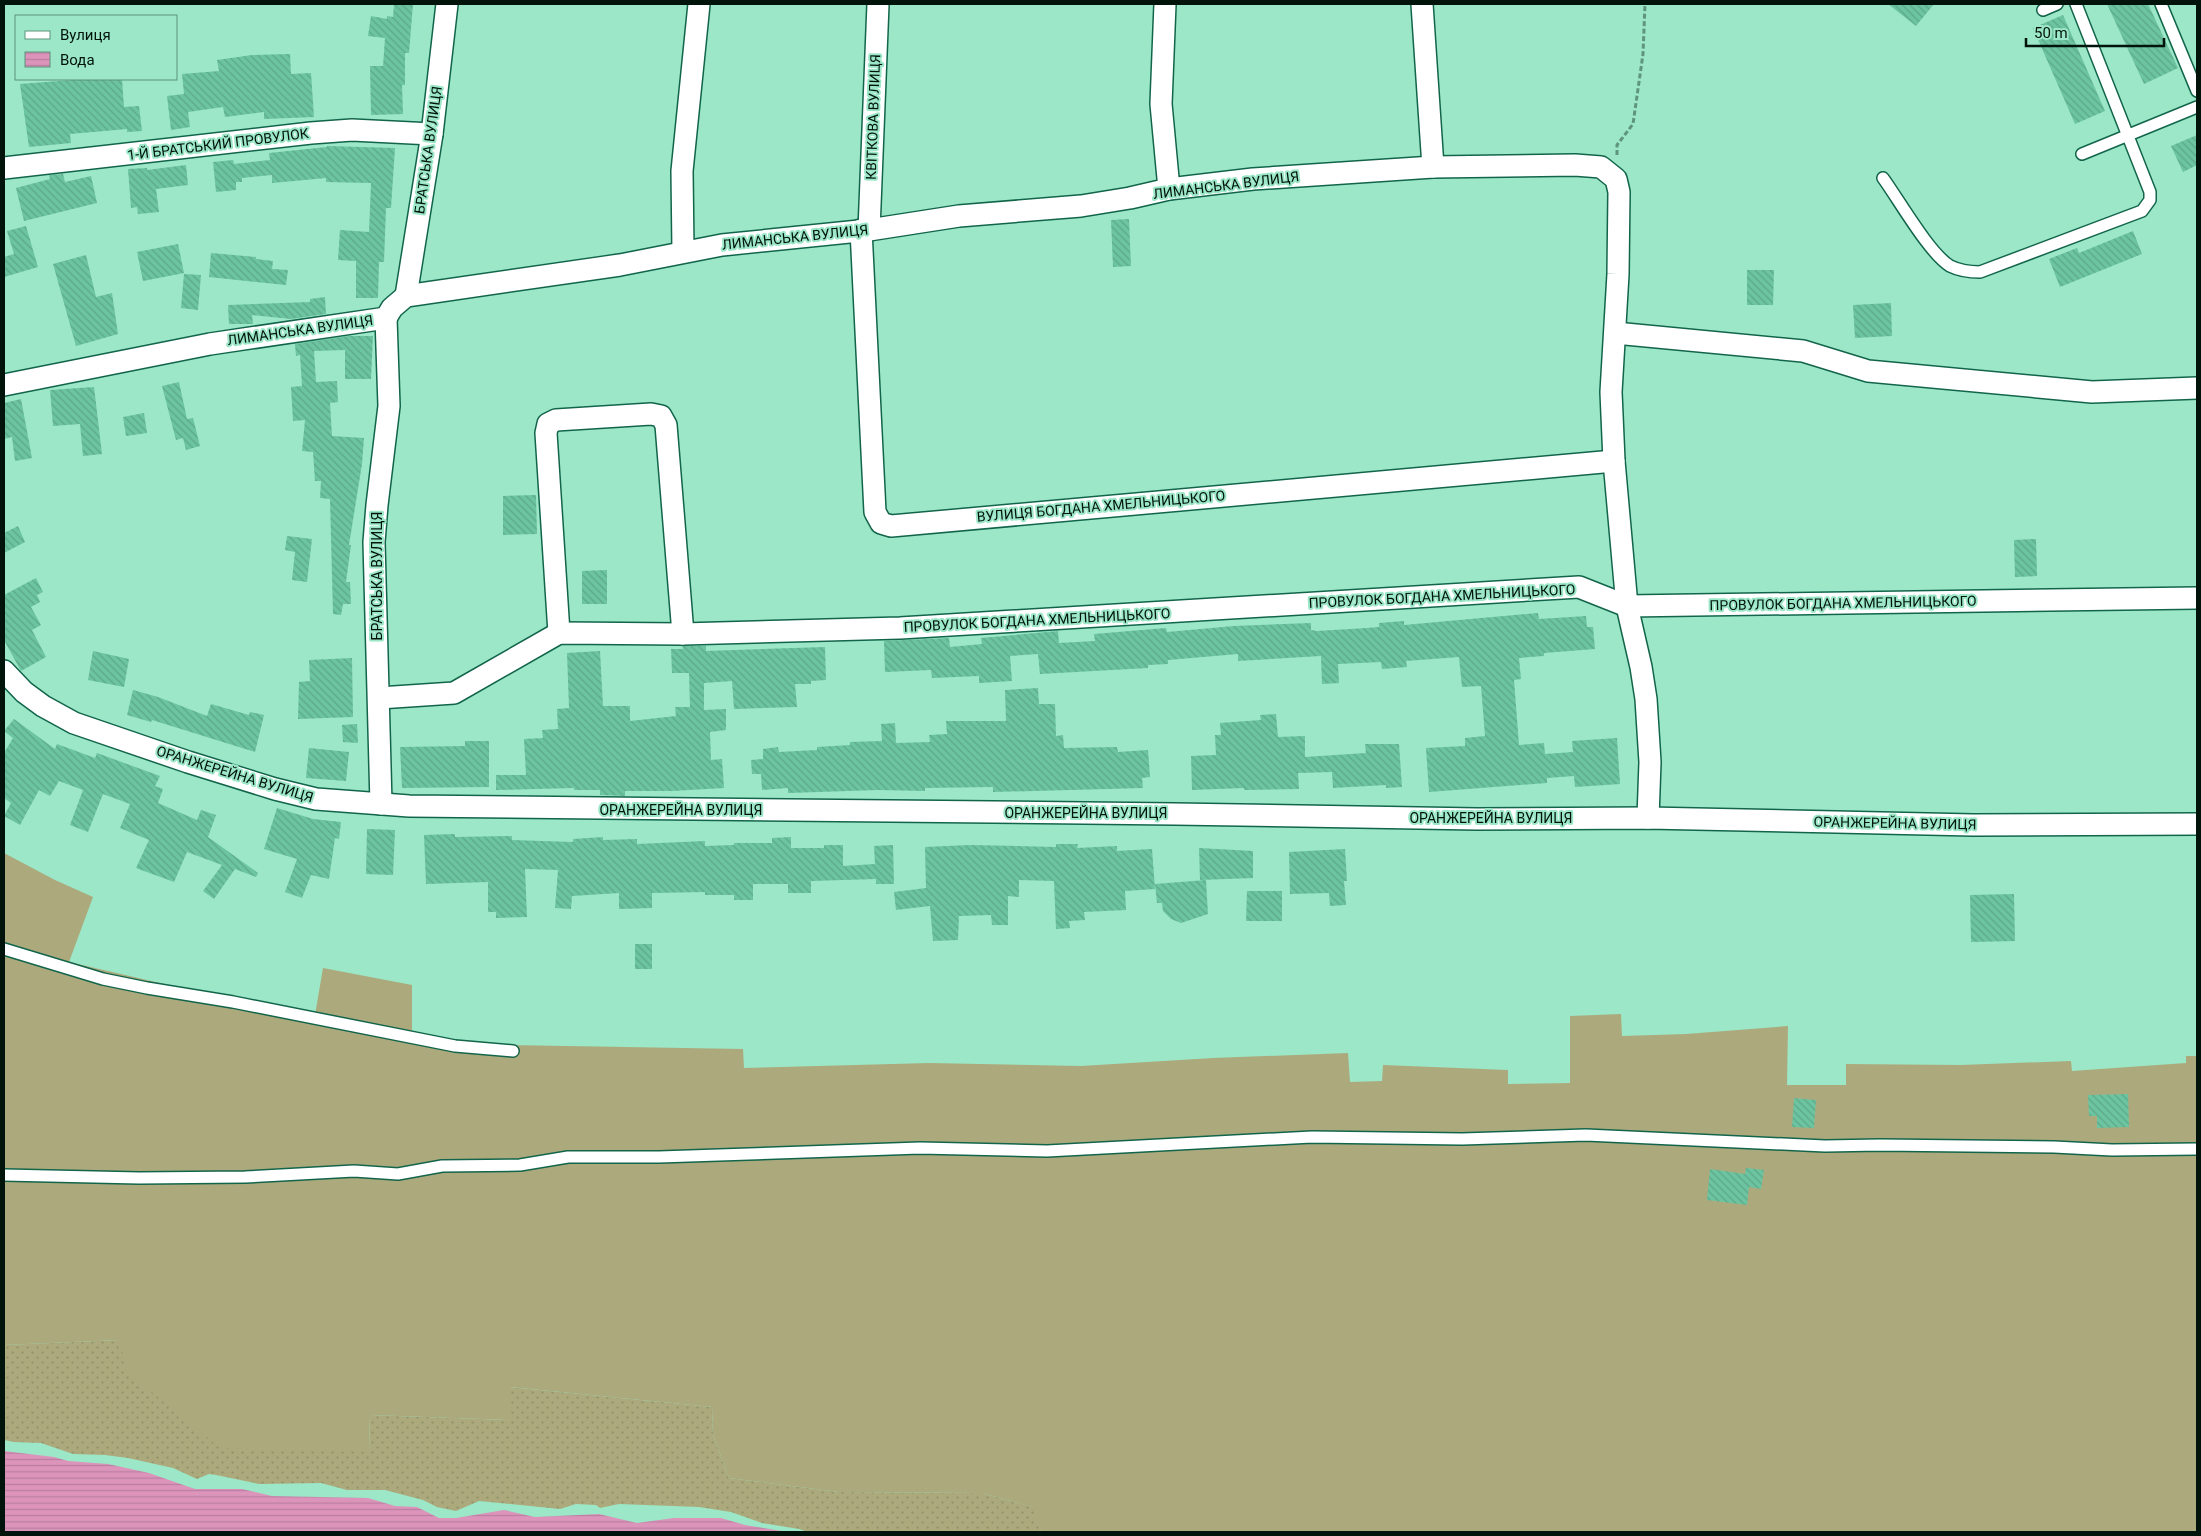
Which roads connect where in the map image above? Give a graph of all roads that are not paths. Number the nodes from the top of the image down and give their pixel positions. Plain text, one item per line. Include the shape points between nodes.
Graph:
1 (447, 4) edge
2 (699, 4) edge
3 (878, 4) edge
4 (1165, 4) edge
5 (1422, 4) edge
6 (2057, 4) edge
7 (2076, 4) edge
8 (2160, 4) edge
9 (2043, 10) dead end
10 (2197, 91) edge
11 (2197, 106) edge
12 (432, 134) junction
13 (2128, 135) junction
14 (2082, 154) dead end
15 (1433, 167) junction
16 (4, 168) edge
17 (1883, 178) dead end
18 (1169, 189) junction
19 (865, 230) junction
20 (682, 251) junction
21 (406, 296) junction
22 (386, 318) junction
23 (1615, 333) junction
24 (4, 385) edge
25 (2197, 388) edge
26 (1614, 461) junction
27 (2197, 598) edge
28 (1627, 606) junction
29 (559, 633) junction
30 (683, 634) junction
31 (4, 671) edge
32 (379, 698) junction
33 (381, 804) junction
34 (1648, 818) junction
35 (2197, 824) edge
36 (4, 949) edge
37 (513, 1051) dead end
38 (2197, 1149) edge
39 (4, 1175) edge

1 - 12 street, БРАТСЬКА ВУЛИЦЯ
2 - 20 street via 682,171
3 - 19 street, КВІТКОВА ВУЛИЦЯ
4 - 18 street via 1161,104
5 - 15 street
6 - 9 lane
7 - 13 lane
8 - 10 lane
11 - 13 lane
12 - 16 street, 1-Й БРАТСЬКИЙ ПРОВУЛОК via 352,130 311,133
12 - 21 street, БРАТСЬКА ВУЛИЦЯ
13 - 14 lane
13 - 17 lane via 2150,192 2148,205 2142,211 1980,272 1952,267 1937,256
15 - 18 street, ЛИМАНСЬКА ВУЛИЦЯ via 1253,179
15 - 23 street, ЛИМАНСЬКА ВУЛИЦЯ via 1575,165 1609,173 1619,192 1620,210
18 - 19 street, ЛИМАНСЬКА ВУЛИЦЯ via 1081,206 959,216
19 - 20 street, ЛИМАНСЬКА ВУЛИЦЯ
19 - 26 street, ВУЛИЦЯ БОГДАНА ХМЕЛЬНИЦЬКОГО via 875,512 881,523 891,526
20 - 21 street, ЛИМАНСЬКА ВУЛИЦЯ via 620,265
21 - 22 street, ЛИМАНСЬКА ВУЛИЦЯ
22 - 24 street, ЛИМАНСЬКА ВУЛИЦЯ via 210,344
22 - 32 street, БРАТСЬКА ВУЛИЦЯ via 389,406 374,542
23 - 25 street via 1803,351 1868,371 2092,392
23 - 26 street via 1611,392
26 - 28 street
27 - 28 street, ПРОВУЛОК БОГДАНА ХМЕЛЬНИЦЬКОГО
28 - 30 street, ПРОВУЛОК БОГДАНА ХМЕЛЬНИЦЬКОГО via 1579,588 900,628
28 - 34 street via 1646,699 1650,762
29 - 30 street, ПРОВУЛОК БОГДАНА ХМЕЛЬНИЦЬКОГО
29 - 30 street via 548,424 556,420 651,414 661,416 666,425
29 - 32 street via 454,693
31 - 33 street, ОРАНЖЕРЕЙНА ВУЛИЦЯ via 24,692 74,723 275,789 316,799
32 - 33 street, БРАТСЬКА ВУЛИЦЯ
33 - 34 street, ОРАНЖЕРЕЙНА ВУЛИЦЯ via 588,810
34 - 35 street, ОРАНЖЕРЕЙНА ВУЛИЦЯ via 1973,825
36 - 37 lane via 103,979 147,988 455,1046
38 - 39 lane via 1825,1146 1606,1135 1462,1139 1312,1137 1047,1151 920,1148 568,1157 520,1165 442,1166 398,1174 354,1172 245,1178

